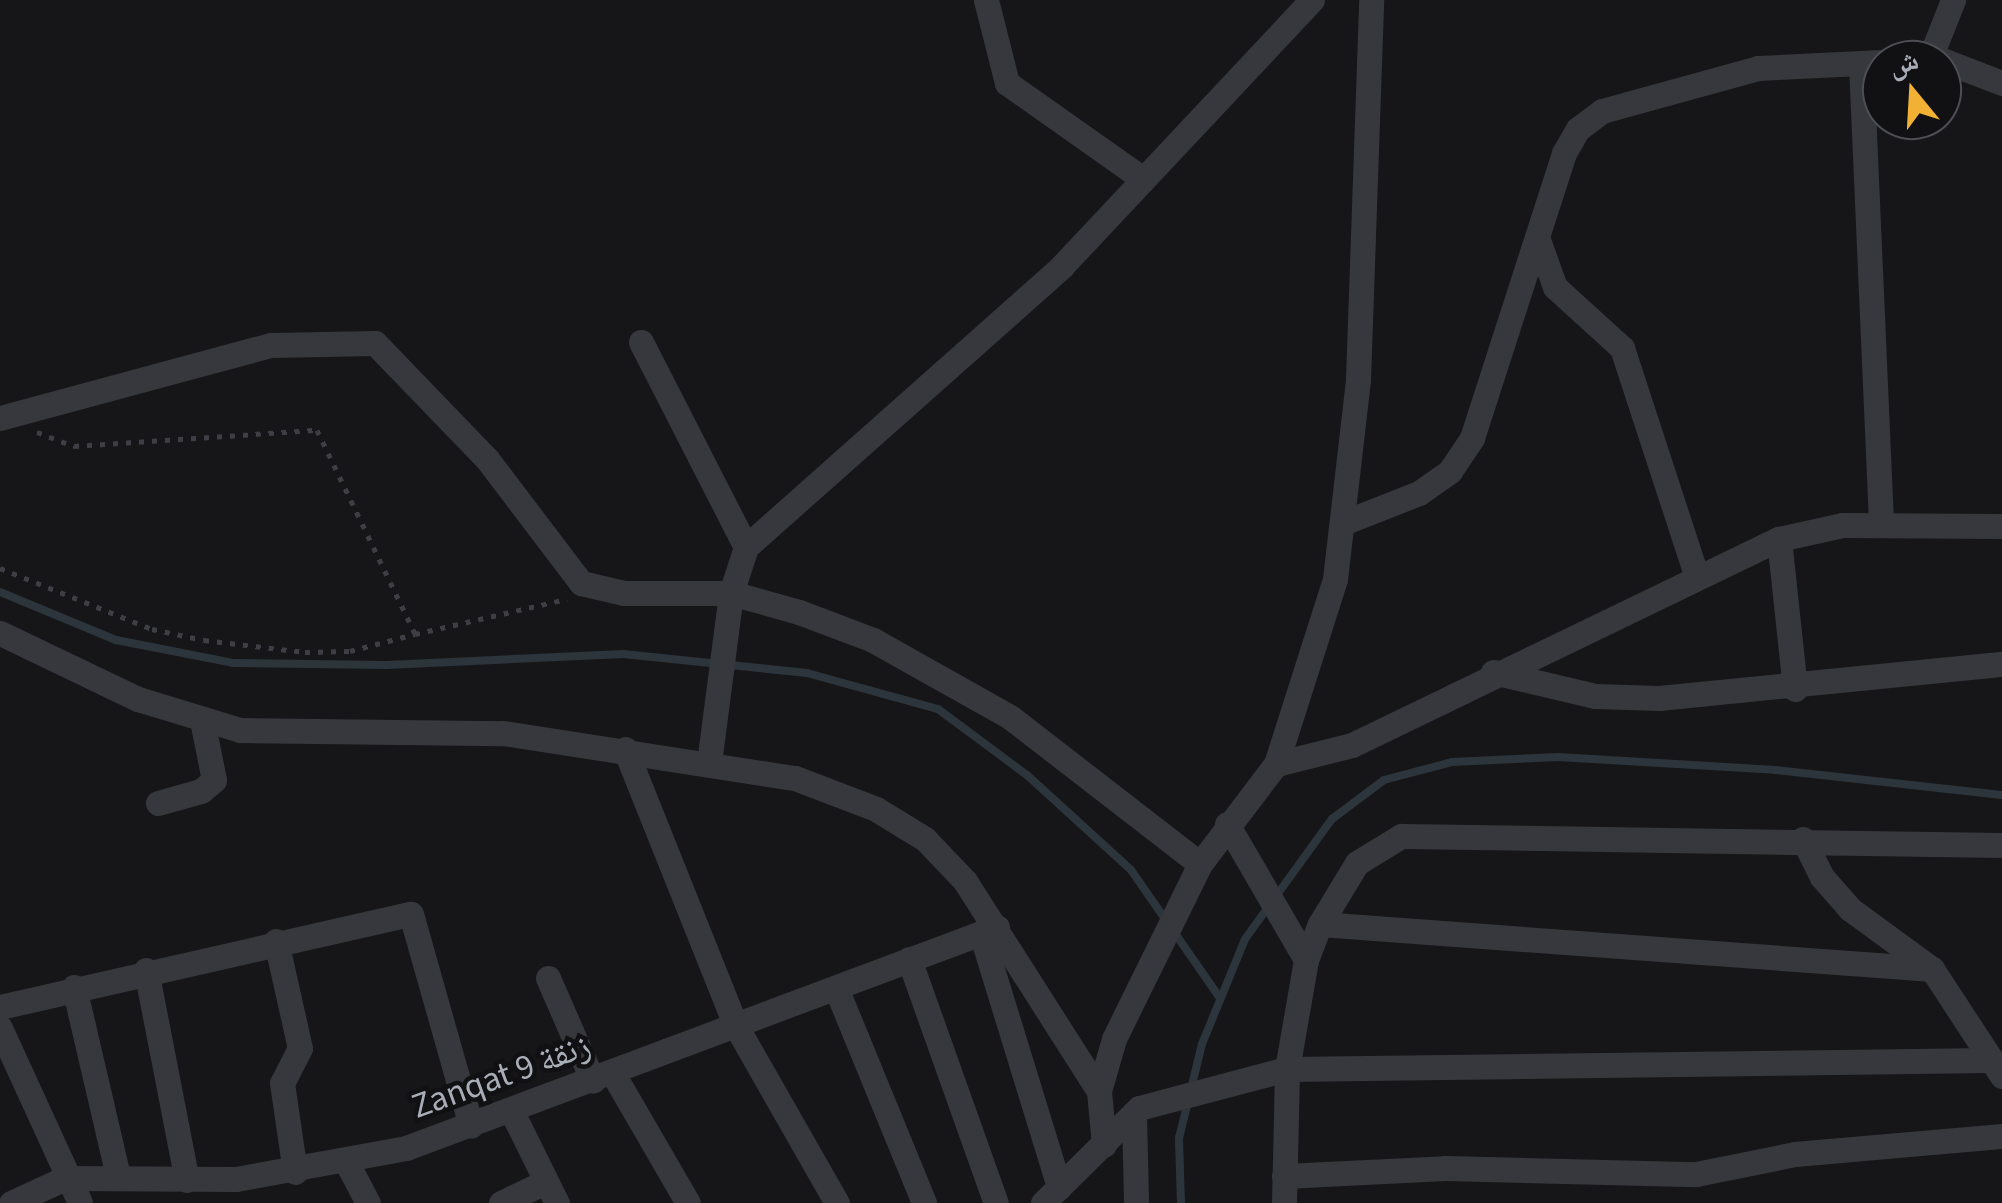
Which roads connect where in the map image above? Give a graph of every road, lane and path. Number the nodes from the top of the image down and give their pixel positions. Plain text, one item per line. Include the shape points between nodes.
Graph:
1 (986, 0) edge
2 (1312, 0) edge
3 (1371, 0) edge
4 (1954, 0) edge
5 (1939, 40) edge
6 (1862, 63) edge
7 (1962, 69) edge
8 (2002, 83) edge
9 (1873, 140) edge
10 (1143, 180) junction
11 (1537, 237) junction
12 (640, 342) dead end
13 (1, 418) edge
14 (1345, 522) junction
15 (1880, 524) junction
16 (2002, 526) edge
17 (1779, 538) junction
18 (746, 548) junction
19 (0, 568) edge
20 (1696, 575) junction
21 (601, 590) junction
22 (731, 594) junction
23 (0, 633) edge
24 (415, 634) junction
25 (2002, 664) edge
26 (1493, 672) junction
27 (1795, 688) junction
28 (202, 720) junction
29 (625, 749) junction
30 (709, 764) junction
31 (1276, 764) junction
32 (158, 803) dead end
33 (1228, 824) junction
34 (1803, 839) junction
35 (2002, 844) edge
36 (1200, 864) junction
37 (1320, 924) junction
38 (989, 930) junction
39 (276, 941) junction
40 (909, 959) junction
41 (1306, 960) junction
42 (1932, 969) junction
43 (146, 970) junction
44 (548, 978) dead end
45 (74, 987) junction
46 (836, 988) junction
47 (0, 1007) edge
48 (736, 1026) junction
49 (0, 1028) edge
50 (1997, 1068) edge
51 (1287, 1069) junction
52 (602, 1077) junction
53 (1099, 1091) junction
54 (1136, 1110) junction
55 (512, 1112) junction
56 (471, 1126) junction
57 (2002, 1136) edge
58 (1104, 1145) junction
59 (348, 1164) junction
60 (296, 1172) junction
61 (118, 1176) junction
62 (1284, 1176) junction
63 (65, 1178) junction
64 (187, 1180) junction
65 (551, 1192) edge
66 (1052, 1195) edge
67 (11, 1203) edge
68 (80, 1203) edge
69 (368, 1203) edge
70 (501, 1203) edge
71 (688, 1203) edge
72 (837, 1203) edge
73 (924, 1203) edge
74 (996, 1203) edge
75 (1136, 1203) edge
76 (1284, 1203) edge

1 - 10 street via 1007,82
2 - 10 street
3 - 14 street via 1358,379
4 - 5 street
6 - 11 street via 1758,68 1602,112 1578,129 1564,153
7 - 8 street
9 - 15 street
10 - 18 street via 1062,266
11 - 14 street via 1472,438 1450,471 1419,493
11 - 20 street via 1555,286 1622,348
12 - 18 street
13 - 21 street via 271,345 375,343 486,459 564,568
13 - 24 path via 74,446 317,430
14 - 31 street via 1336,579
15 - 16 street
15 - 17 street
17 - 20 street
17 - 27 street
18 - 22 street
19 - 24 path via 152,629 204,640 304,652 350,650
20 - 26 street
21 - 22 street
21 - 24 path
22 - 30 street
22 - 36 street via 872,640 935,672 1010,717
23 - 28 street via 86,677
25 - 27 street
26 - 27 street via 1624,698
26 - 31 street via 1352,745
28 - 29 street via 240,730 420,728
28 - 32 street via 214,780
29 - 30 street
29 - 48 street
30 - 38 street via 795,778 876,809 925,839
31 - 33 street
33 - 36 street
33 - 41 street
34 - 35 street
34 - 37 street via 1400,836 1357,863
34 - 42 street via 1822,877 1850,909
36 - 53 street via 1114,1040
37 - 41 street
37 - 42 street
38 - 40 street, Zanqat 9 زنقة
38 - 53 street
38 - 66 street
39 - 43 street
39 - 56 street via 410,914
39 - 60 street via 300,1048 282,1083
40 - 46 street, Zanqat 9 زنقة
40 - 74 street
41 - 51 street
42 - 50 street
43 - 45 street
43 - 64 street
44 - 52 street
45 - 47 street
45 - 61 street
46 - 48 street, Zanqat 9 زنقة
46 - 73 street
48 - 52 street, Zanqat 9 زنقة
48 - 72 street
49 - 63 street
50 - 51 street
51 - 54 street
51 - 62 street
52 - 55 street, Zanqat 9 زنقة
52 - 71 street
53 - 58 street
54 - 58 street
54 - 75 street
55 - 56 street, Zanqat 9 زنقة
55 - 65 street
56 - 59 street, Zanqat 9 زنقة
57 - 62 street via 1796,1154 1696,1174 1445,1168
58 - 66 street
59 - 60 street, Zanqat 9 زنقة
59 - 69 street
60 - 64 street, Zanqat 9 زنقة
61 - 63 street, Zanqat 9 زنقة
61 - 64 street, Zanqat 9 زنقة
62 - 76 street
63 - 67 street, Zanqat 9 زنقة
63 - 68 street
65 - 70 street

